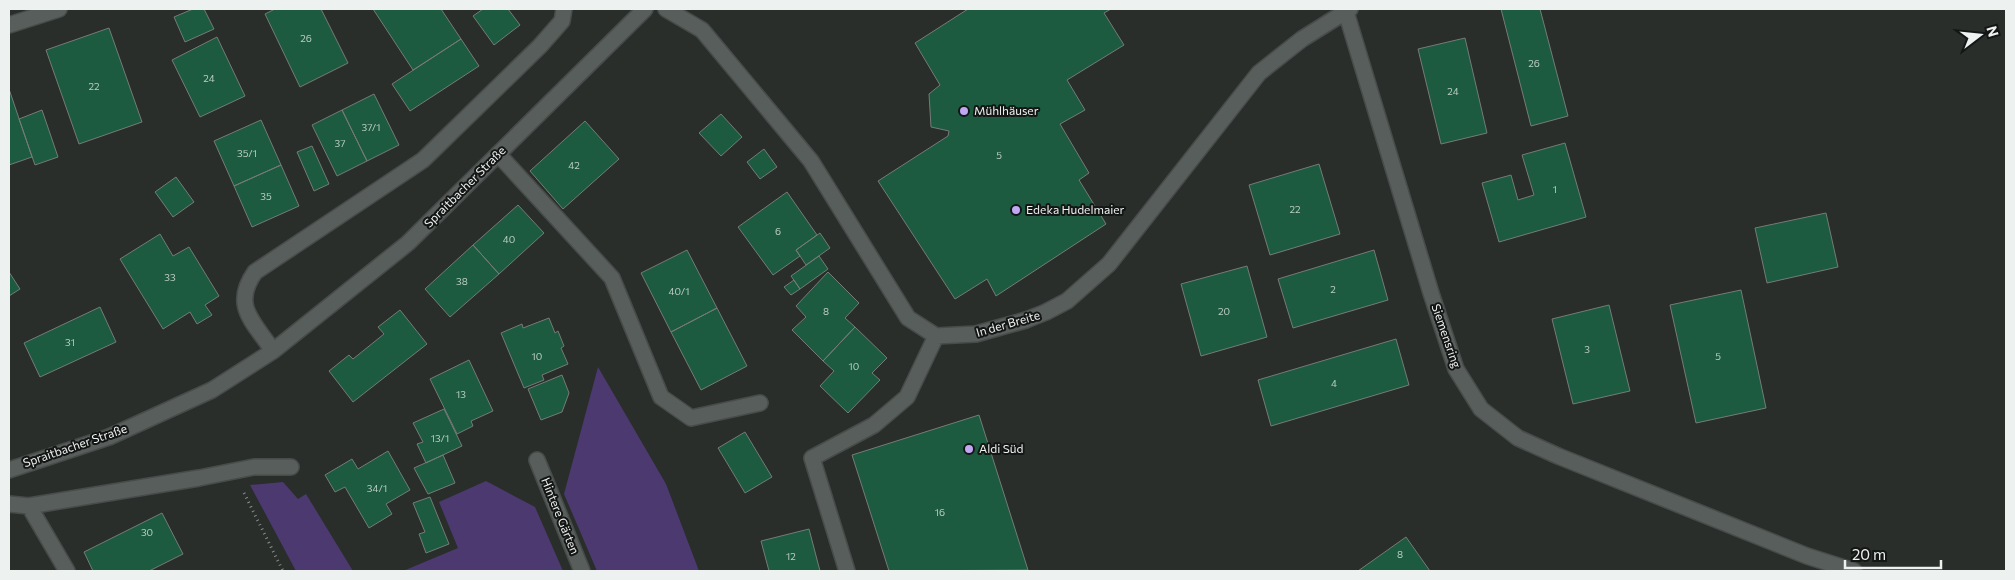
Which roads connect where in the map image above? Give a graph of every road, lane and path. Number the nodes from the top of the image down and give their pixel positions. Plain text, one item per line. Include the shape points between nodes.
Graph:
1 (59, 9) edge
2 (564, 9) edge
3 (645, 9) edge
4 (666, 9) edge
5 (1348, 10) edge
6 (9, 25) edge
7 (498, 154) junction
8 (936, 336) junction
9 (273, 351) junction
10 (760, 403) dead end
11 (537, 460) dead end
12 (291, 467) dead end
13 (9, 470) edge
14 (234, 472) junction
15 (9, 504) edge
16 (29, 506) junction
17 (67, 571) edge
18 (283, 571) edge
19 (582, 571) edge
20 (847, 571) edge
21 (1854, 571) edge

1 - 6 street
2 - 9 street via 562,21 540,46 423,160 255,272 246,284 246,311
3 - 7 street, Spraitbacher Straße
4 - 8 street via 702,30 812,161 908,318
5 - 8 street, In der Breite via 1302,39 1260,73 1110,264 1066,301 1026,320 976,334
5 - 21 street, Siemensring via 1456,369 1482,409 1518,438 1558,456 1807,556
7 - 9 street, Spraitbacher Straße via 408,243
7 - 10 street via 612,278 661,397 691,418
8 - 20 street via 907,397 874,425 812,458
9 - 13 street, Spraitbacher Straße via 212,390 109,437
11 - 19 street, Hintere Gärten
12 - 14 street via 254,467
14 - 16 street
14 - 18 path
15 - 16 street
16 - 17 street

